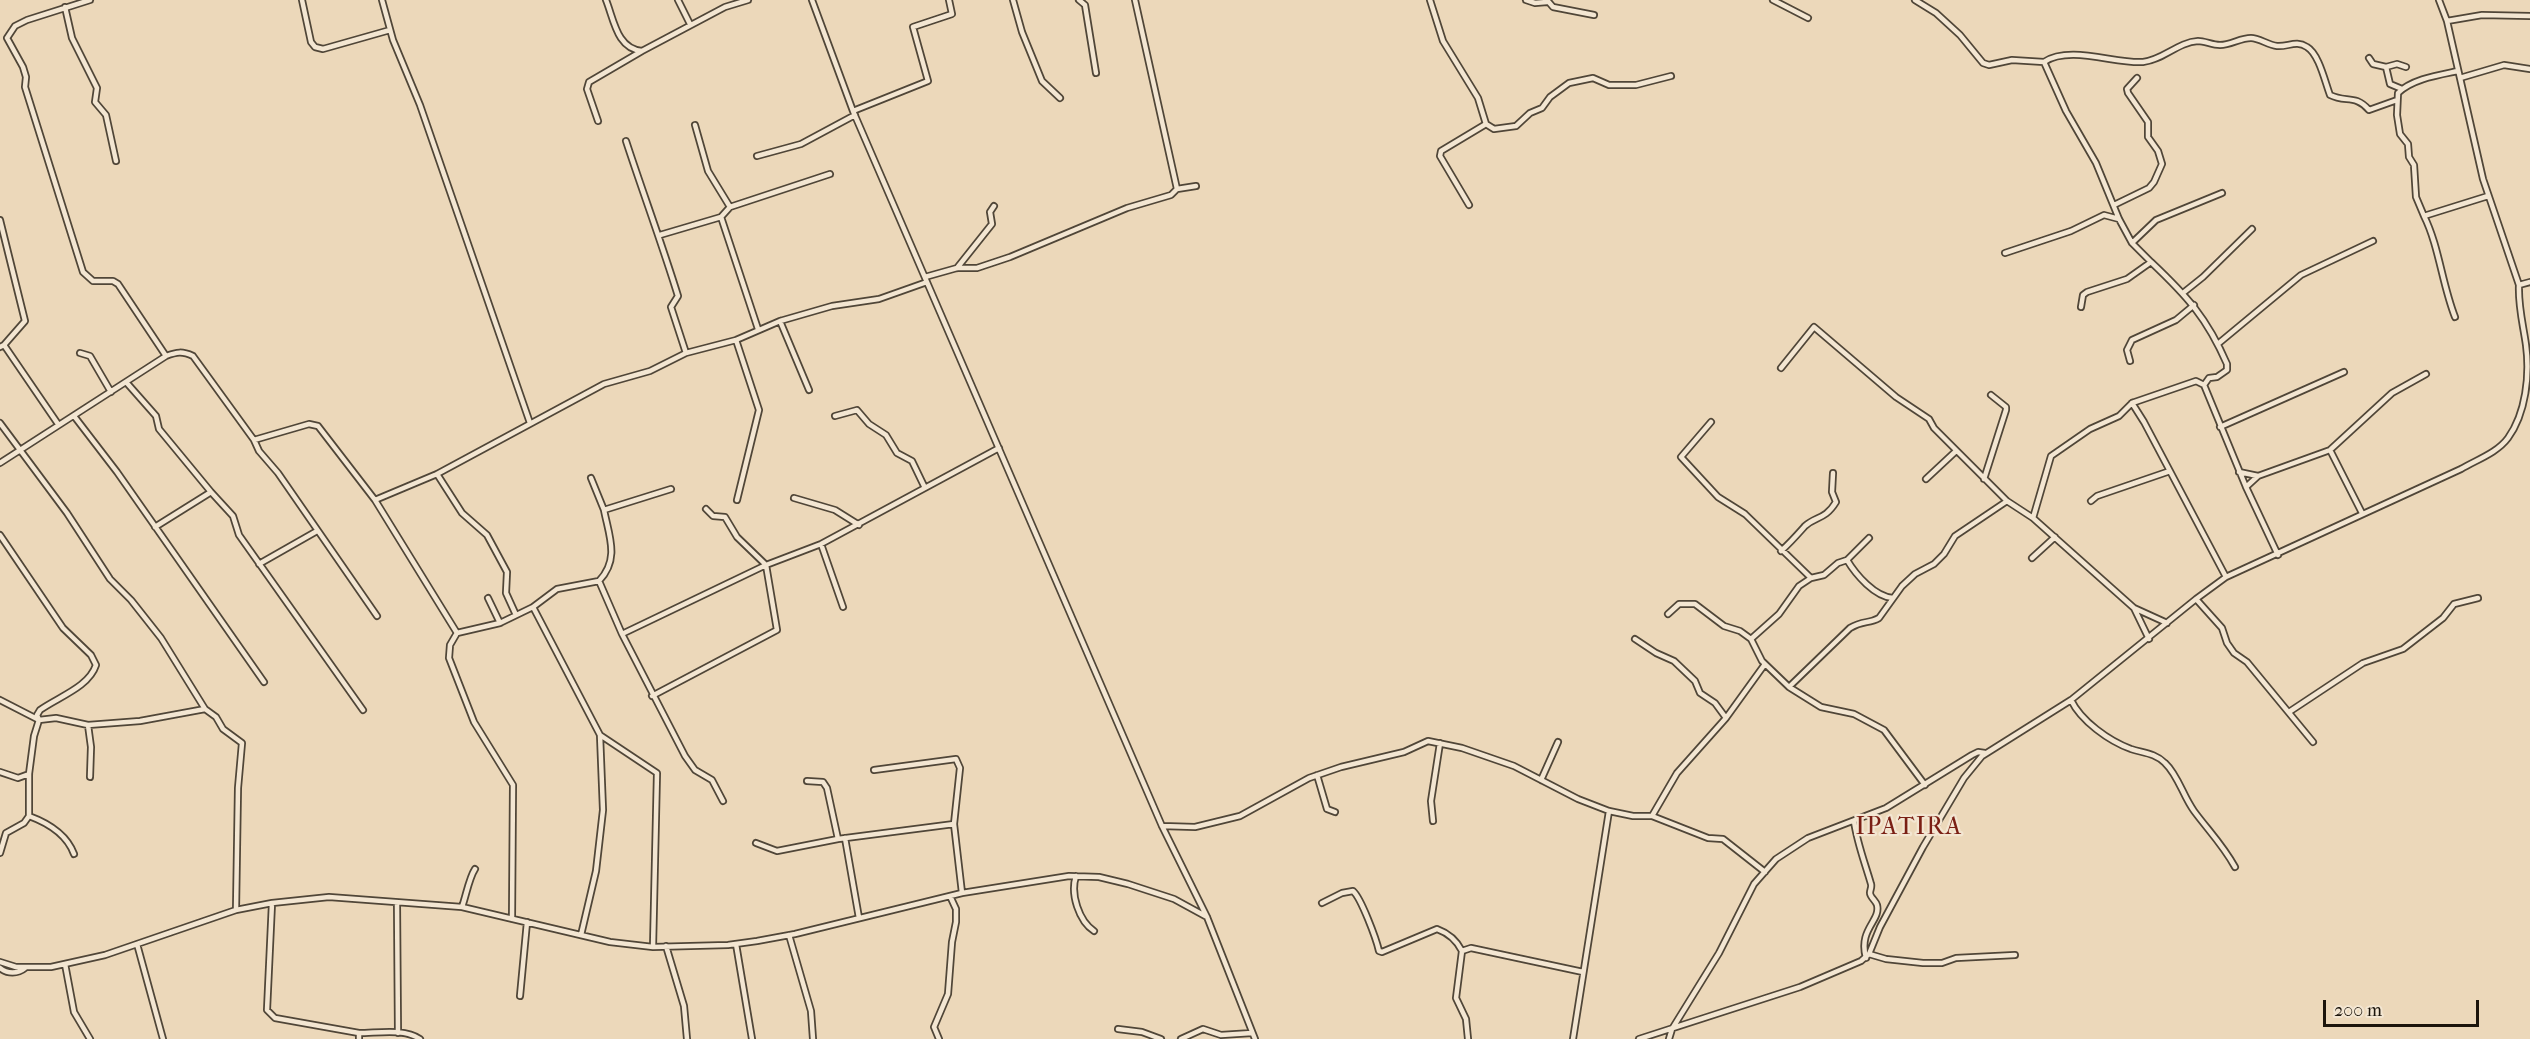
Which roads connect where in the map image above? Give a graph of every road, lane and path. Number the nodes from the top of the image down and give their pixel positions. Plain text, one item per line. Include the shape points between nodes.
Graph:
1 (90, 0) edge
2 (302, 0) edge
3 (382, 0) edge
4 (606, 0) edge
5 (678, 0) edge
6 (748, 0) edge
7 (812, 0) edge
8 (949, 0) edge
9 (1013, 0) edge
10 (1079, 0) edge
11 (1135, 0) edge
12 (1430, 0) edge
13 (1526, 0) edge
14 (1773, 0) edge
15 (1915, 0) edge
16 (2439, 0) edge
17 (1547, 1) edge
18 (65, 7) junction
19 (1594, 15) dead end
20 (2530, 16) edge
21 (1808, 18) dead end
22 (2447, 21) junction
23 (690, 24) junction
24 (390, 30) junction
25 (7, 38) junction
26 (0, 39) edge
27 (642, 51) junction
28 (2369, 58) dead end
29 (2044, 62) junction
30 (2386, 67) junction
31 (2406, 67) dead end
32 (2530, 69) edge
33 (2458, 71) junction
34 (1096, 72) dead end
35 (1671, 76) dead end
36 (2137, 78) dead end
37 (2460, 78) junction
38 (2402, 89) junction
39 (1060, 98) dead end
40 (2397, 100) junction
41 (854, 113) junction
42 (598, 121) dead end
43 (1486, 124) junction
44 (695, 125) dead end
45 (626, 141) dead end
46 (757, 156) dead end
47 (116, 161) dead end
48 (830, 174) dead end
49 (1196, 186) dead end
50 (1178, 189) junction
51 (2222, 193) dead end
52 (2488, 196) junction
53 (1469, 205) dead end
54 (2114, 205) junction
55 (994, 206) dead end
56 (730, 207) junction
57 (2424, 216) junction
58 (721, 217) junction
59 (2119, 219) junction
60 (0, 220) edge
61 (2253, 229) dead end
62 (660, 235) junction
63 (2373, 242) dead end
64 (2132, 243) junction
65 (2005, 253) dead end
66 (2151, 262) junction
67 (957, 268) junction
68 (926, 280) junction
69 (2530, 282) edge
70 (2518, 285) junction
71 (2183, 292) junction
72 (2194, 305) junction
73 (2081, 307) dead end
74 (2455, 317) dead end
75 (780, 321) junction
76 (758, 329) junction
77 (736, 340) junction
78 (2219, 343) junction
79 (2, 346) edge
80 (80, 353) dead end
81 (686, 353) junction
82 (166, 356) junction
83 (2130, 361) dead end
84 (1781, 368) dead end
85 (2344, 372) dead end
86 (2426, 374) dead end
87 (126, 382) junction
88 (2204, 385) junction
89 (809, 390) dead end
90 (111, 392) junction
91 (2528, 394) edge
92 (1991, 395) dead end
93 (2132, 403) junction
94 (74, 416) junction
95 (835, 416) dead end
96 (1711, 422) dead end
97 (0, 423) edge
98 (530, 423) junction
99 (58, 424) junction
100 (2220, 427) junction
101 (254, 440) junction
102 (999, 448) junction
103 (19, 450) junction
104 (2330, 450) junction
105 (1956, 451) junction
106 (0, 463) edge
107 (2170, 471) junction
108 (2240, 472) junction
109 (1833, 473) dead end
110 (436, 474) junction
111 (2258, 476) junction
112 (591, 478) dead end
113 (1926, 479) dead end
114 (1984, 479) junction
115 (925, 488) junction
116 (2246, 488) junction
117 (670, 489) dead end
118 (211, 492) junction
119 (794, 498) dead end
120 (375, 500) junction
121 (737, 500) dead end
122 (2007, 501) junction
123 (2091, 501) dead end
124 (604, 510) junction
125 (706, 510) dead end
126 (2362, 513) junction
127 (2033, 518) junction
128 (859, 525) junction
129 (155, 527) junction
130 (317, 531) junction
131 (0, 535) edge
132 (2055, 537) junction
133 (1869, 538) dead end
134 (821, 544) junction
135 (1781, 551) junction
136 (2278, 555) junction
137 (2032, 558) dead end
138 (1847, 560) junction
139 (259, 564) junction
140 (766, 565) junction
141 (2226, 577) junction
142 (1811, 578) junction
143 (599, 581) junction
144 (488, 598) dead end
145 (1893, 598) junction
146 (2196, 598) junction
147 (2478, 598) dead end
148 (533, 607) junction
149 (843, 607) dead end
150 (2134, 608) junction
151 (1668, 614) dead end
152 (516, 615) junction
153 (377, 616) dead end
154 (500, 623) junction
155 (2167, 623) junction
156 (457, 633) junction
157 (622, 634) junction
158 (1635, 639) dead end
159 (1750, 639) junction
160 (2149, 639) junction
161 (1765, 664) junction
162 (264, 682) dead end
163 (1789, 687) junction
164 (652, 696) junction
165 (0, 700) edge
166 (2071, 700) junction
167 (206, 709) junction
168 (363, 710) dead end
169 (2289, 712) junction
170 (1726, 718) junction
171 (39, 720) junction
172 (88, 725) junction
173 (600, 735) junction
174 (1558, 742) dead end
175 (2313, 742) dead end
176 (1440, 743) junction
177 (1981, 754) junction
178 (874, 770) dead end
179 (0, 772) edge
180 (29, 774) junction
181 (1317, 775) junction
182 (90, 777) dead end
183 (807, 780) dead end
184 (1541, 780) junction
185 (1925, 784) junction
186 (723, 801) dead end
187 (1609, 811) junction
188 (1335, 812) dead end
189 (29, 816) junction
190 (1652, 816) junction
191 (1433, 821) dead end
192 (1854, 821) junction
193 (954, 824) junction
194 (1162, 826) junction
195 (845, 838) junction
196 (838, 839) junction
197 (756, 843) dead end
198 (0, 853) edge
199 (74, 855) dead end
200 (2235, 867) dead end
201 (475, 869) dead end
202 (1765, 872) junction
203 (1076, 876) junction
204 (962, 893) junction
205 (950, 896) junction
206 (272, 903) junction
207 (397, 903) junction
208 (1322, 903) dead end
209 (462, 907) junction
210 (236, 910) junction
211 (1207, 917) junction
212 (859, 918) junction
213 (512, 919) junction
214 (527, 922) junction
215 (1094, 931) dead end
216 (581, 935) junction
217 (789, 935) junction
218 (137, 944) junction
219 (736, 944) junction
220 (666, 946) junction
221 (653, 947) junction
222 (1462, 951) junction
223 (2015, 955) dead end
224 (1868, 956) junction
225 (0, 962) edge
226 (65, 964) junction
227 (0, 968) edge
228 (26, 968) junction
229 (1584, 972) junction
230 (520, 996) dead end
231 (1118, 1029) dead end
232 (1672, 1029) junction
233 (398, 1033) junction
234 (1252, 1033) junction
235 (359, 1036) edge
236 (90, 1039) edge
237 (163, 1039) edge
238 (420, 1039) edge
239 (687, 1039) edge
240 (752, 1039) edge
241 (813, 1039) edge
242 (939, 1039) edge
243 (1161, 1039) edge
244 (1181, 1039) edge
245 (1255, 1039) edge
246 (1468, 1039) edge
247 (1573, 1039) edge
248 (1639, 1039) edge
249 (1669, 1039) edge

1 - 18 street
2 - 24 street via 315,47 324,49
3 - 24 street
4 - 27 street via 622,42 632,51
5 - 23 street
6 - 23 street
7 - 41 street
8 - 41 street via 952,14 913,27 928,81
9 - 39 street via 1042,81
10 - 34 street via 1085,5
11 - 50 street
12 - 43 street via 1443,41 1478,98
13 - 17 street
14 - 21 street
15 - 29 street via 1960,34 1983,63
16 - 22 street
17 - 19 street via 1553,7
18 - 25 street via 15,26
18 - 47 street via 72,39 97,88 95,102 106,115
20 - 22 street via 2482,15
22 - 33 street
23 - 27 street
24 - 98 street via 420,105
25 - 26 street
25 - 82 street via 26,77 25,87 83,272 93,281 113,280 118,284
27 - 42 street via 589,82 587,89
28 - 30 street via 2373,64
29 - 40 street via 2093,55 2141,62 2161,58 2198,41 2226,45 2251,38 2281,46 2294,42 2307,46 2321,67 2330,95 2357,100 2369,110
29 - 54 street
30 - 31 street
30 - 38 street via 2390,84
32 - 37 street via 2504,65
33 - 37 street
33 - 38 street
35 - 43 street via 1636,85 1610,86 1593,78 1569,83 1516,126 1494,129
36 - 54 street via 2128,93 2148,122 2147,133 2162,164 2149,188
37 - 52 street
38 - 40 street
40 - 57 street via 2400,134 2408,144 2416,197
41 - 46 street via 801,144
41 - 68 street
43 - 53 street via 1441,151 1440,156
44 - 56 street via 708,171
45 - 62 street
48 - 56 street
49 - 50 street
50 - 67 street via 1010,257 977,268
51 - 64 street via 2156,220
52 - 57 street
52 - 70 street
54 - 59 street
55 - 67 street via 990,212 992,224
56 - 58 street
57 - 74 street
58 - 62 street
58 - 76 street
59 - 64 street
59 - 65 street via 2104,215 2071,231
60 - 79 street via 25,321
61 - 71 street
62 - 81 street via 678,296 671,307
63 - 78 street via 2301,275
64 - 66 street
66 - 71 street
66 - 73 street via 2127,279 2087,292
67 - 68 street
68 - 75 street via 879,299 832,306
68 - 102 street
69 - 70 street
70 - 91 street via 2528,360
71 - 72 street
72 - 78 street
72 - 83 street via 2176,320 2132,339 2127,350
75 - 76 street
75 - 89 street
76 - 77 street
77 - 81 street
77 - 121 street via 759,410
78 - 88 street via 2227,370 2209,378
79 - 99 street
80 - 90 street via 90,356
81 - 98 street via 650,371 604,384
82 - 87 street
82 - 101 street via 179,351 193,356
84 - 105 street via 1814,327 1896,397 1929,419
85 - 100 street
86 - 104 street via 2392,393
87 - 90 street
87 - 118 street
88 - 93 street via 2196,381
88 - 100 street
90 - 94 street
91 - 126 street via 2508,439 2493,452
92 - 114 street via 2006,410
93 - 107 street
93 - 127 street via 2119,416 2090,429 2050,456
94 - 99 street
94 - 129 street
95 - 115 street via 857,410 886,435 897,453 912,461
96 - 135 street via 1681,457 1718,497 1745,514
97 - 103 street
98 - 110 street
99 - 103 street
100 - 108 street
101 - 120 street via 309,424 318,426
101 - 130 street
102 - 115 street
102 - 194 street
103 - 106 street
103 - 167 street via 110,579 161,638
104 - 111 street
104 - 126 street
105 - 113 street
105 - 114 street
107 - 123 street
107 - 141 street
108 - 111 street
108 - 116 street
109 - 135 street via 1836,502 1830,511 1805,526
110 - 120 street
110 - 152 street via 462,513 487,535 507,572 506,593
111 - 116 street
112 - 124 street
114 - 122 street
115 - 128 street
116 - 136 street
117 - 124 street
118 - 129 street
118 - 139 street via 233,516 239,534
119 - 128 street via 835,510
120 - 156 street
122 - 127 street
122 - 145 street via 1955,536 1944,554 1915,574
124 - 143 street via 613,554 609,571
125 - 140 street via 713,516 725,517 737,537
126 - 136 street
127 - 132 street
128 - 134 street
129 - 162 street
130 - 139 street
130 - 153 street
131 - 171 street via 63,628 96,665 86,681 40,710
132 - 137 street
132 - 150 street
133 - 138 street
134 - 140 street
134 - 149 street
135 - 142 street
136 - 141 street
138 - 142 street
138 - 145 street via 1875,591
139 - 168 street
140 - 157 street
140 - 164 street via 777,630
141 - 146 street
142 - 159 street
143 - 148 street via 557,589
143 - 157 street
144 - 154 street
145 - 163 street via 1880,618 1850,628
146 - 155 street
146 - 169 street via 2222,628 2234,652
147 - 169 street via 2454,604 2443,618 2403,649 2362,663
148 - 152 street
148 - 173 street
150 - 155 street
150 - 160 street
151 - 159 street via 1679,604 1695,604
152 - 154 street
154 - 156 street
155 - 160 street
156 - 213 street via 450,645 449,658 474,722 513,785
157 - 164 street
158 - 170 street via 1674,661
159 - 161 street
160 - 166 street
161 - 163 street
161 - 170 street
163 - 185 street via 1821,707 1854,714 1884,730
164 - 186 street via 685,756 695,770 712,780
165 - 171 street
166 - 177 street
166 - 200 street via 2076,710 2111,739 2157,756 2165,763
167 - 172 street via 140,721
167 - 210 street via 242,743
169 - 175 street
170 - 190 street via 1677,773
171 - 172 street via 56,718
171 - 180 street
172 - 182 street
173 - 216 street via 603,810 596,871
173 - 221 street via 657,773
174 - 184 street
176 - 181 street via 1428,741 1404,752
176 - 184 street via 1480,753
176 - 191 street via 1431,801
177 - 185 street
177 - 224 street via 1923,847
178 - 193 street via 956,759 960,768
179 - 180 street via 18,778
180 - 189 street
181 - 188 street via 1327,809
181 - 194 street via 1240,816 1196,827
183 - 196 street via 823,782 827,788
184 - 187 street
185 - 192 street via 1886,808
187 - 190 street
187 - 229 street
189 - 198 street via 6,833
189 - 199 street via 46,822 70,844
190 - 202 street via 1708,838 1723,838
192 - 202 street via 1808,838 1784,853
192 - 224 street via 1870,893 1877,906 1875,919 1865,933
193 - 195 street
193 - 204 street
194 - 211 street
195 - 196 street
195 - 212 street
196 - 197 street via 777,851
201 - 209 street
202 - 232 street via 1754,884 1719,953
203 - 204 street
203 - 211 street via 1099,877 1153,891
203 - 215 street via 1073,885 1078,907 1087,926
204 - 205 street
205 - 212 street
205 - 242 street via 956,922 948,994 934,1027
206 - 207 street via 328,897
206 - 210 street
206 - 235 street via 267,1010 275,1018
207 - 209 street
207 - 233 street
208 - 222 street via 1353,891 1359,897 1379,951 1437,929 1459,944
209 - 213 street
210 - 218 street
211 - 234 street
212 - 217 street
213 - 214 street
214 - 216 street
214 - 230 street
216 - 221 street
217 - 219 street
217 - 241 street via 811,1011
218 - 226 street
218 - 237 street
219 - 220 street
219 - 240 street
220 - 221 street
220 - 239 street via 684,1006
222 - 229 street via 1471,948
222 - 246 street via 1456,998 1466,1019
223 - 224 street via 1956,958 1942,963
224 - 232 street via 1838,973
225 - 228 street
226 - 228 street
226 - 236 street via 74,1012
227 - 228 street via 13,972
229 - 247 street
231 - 243 street
232 - 248 street
232 - 249 street
233 - 235 street
233 - 238 street
234 - 244 street via 1221,1035 1203,1029
234 - 245 street

